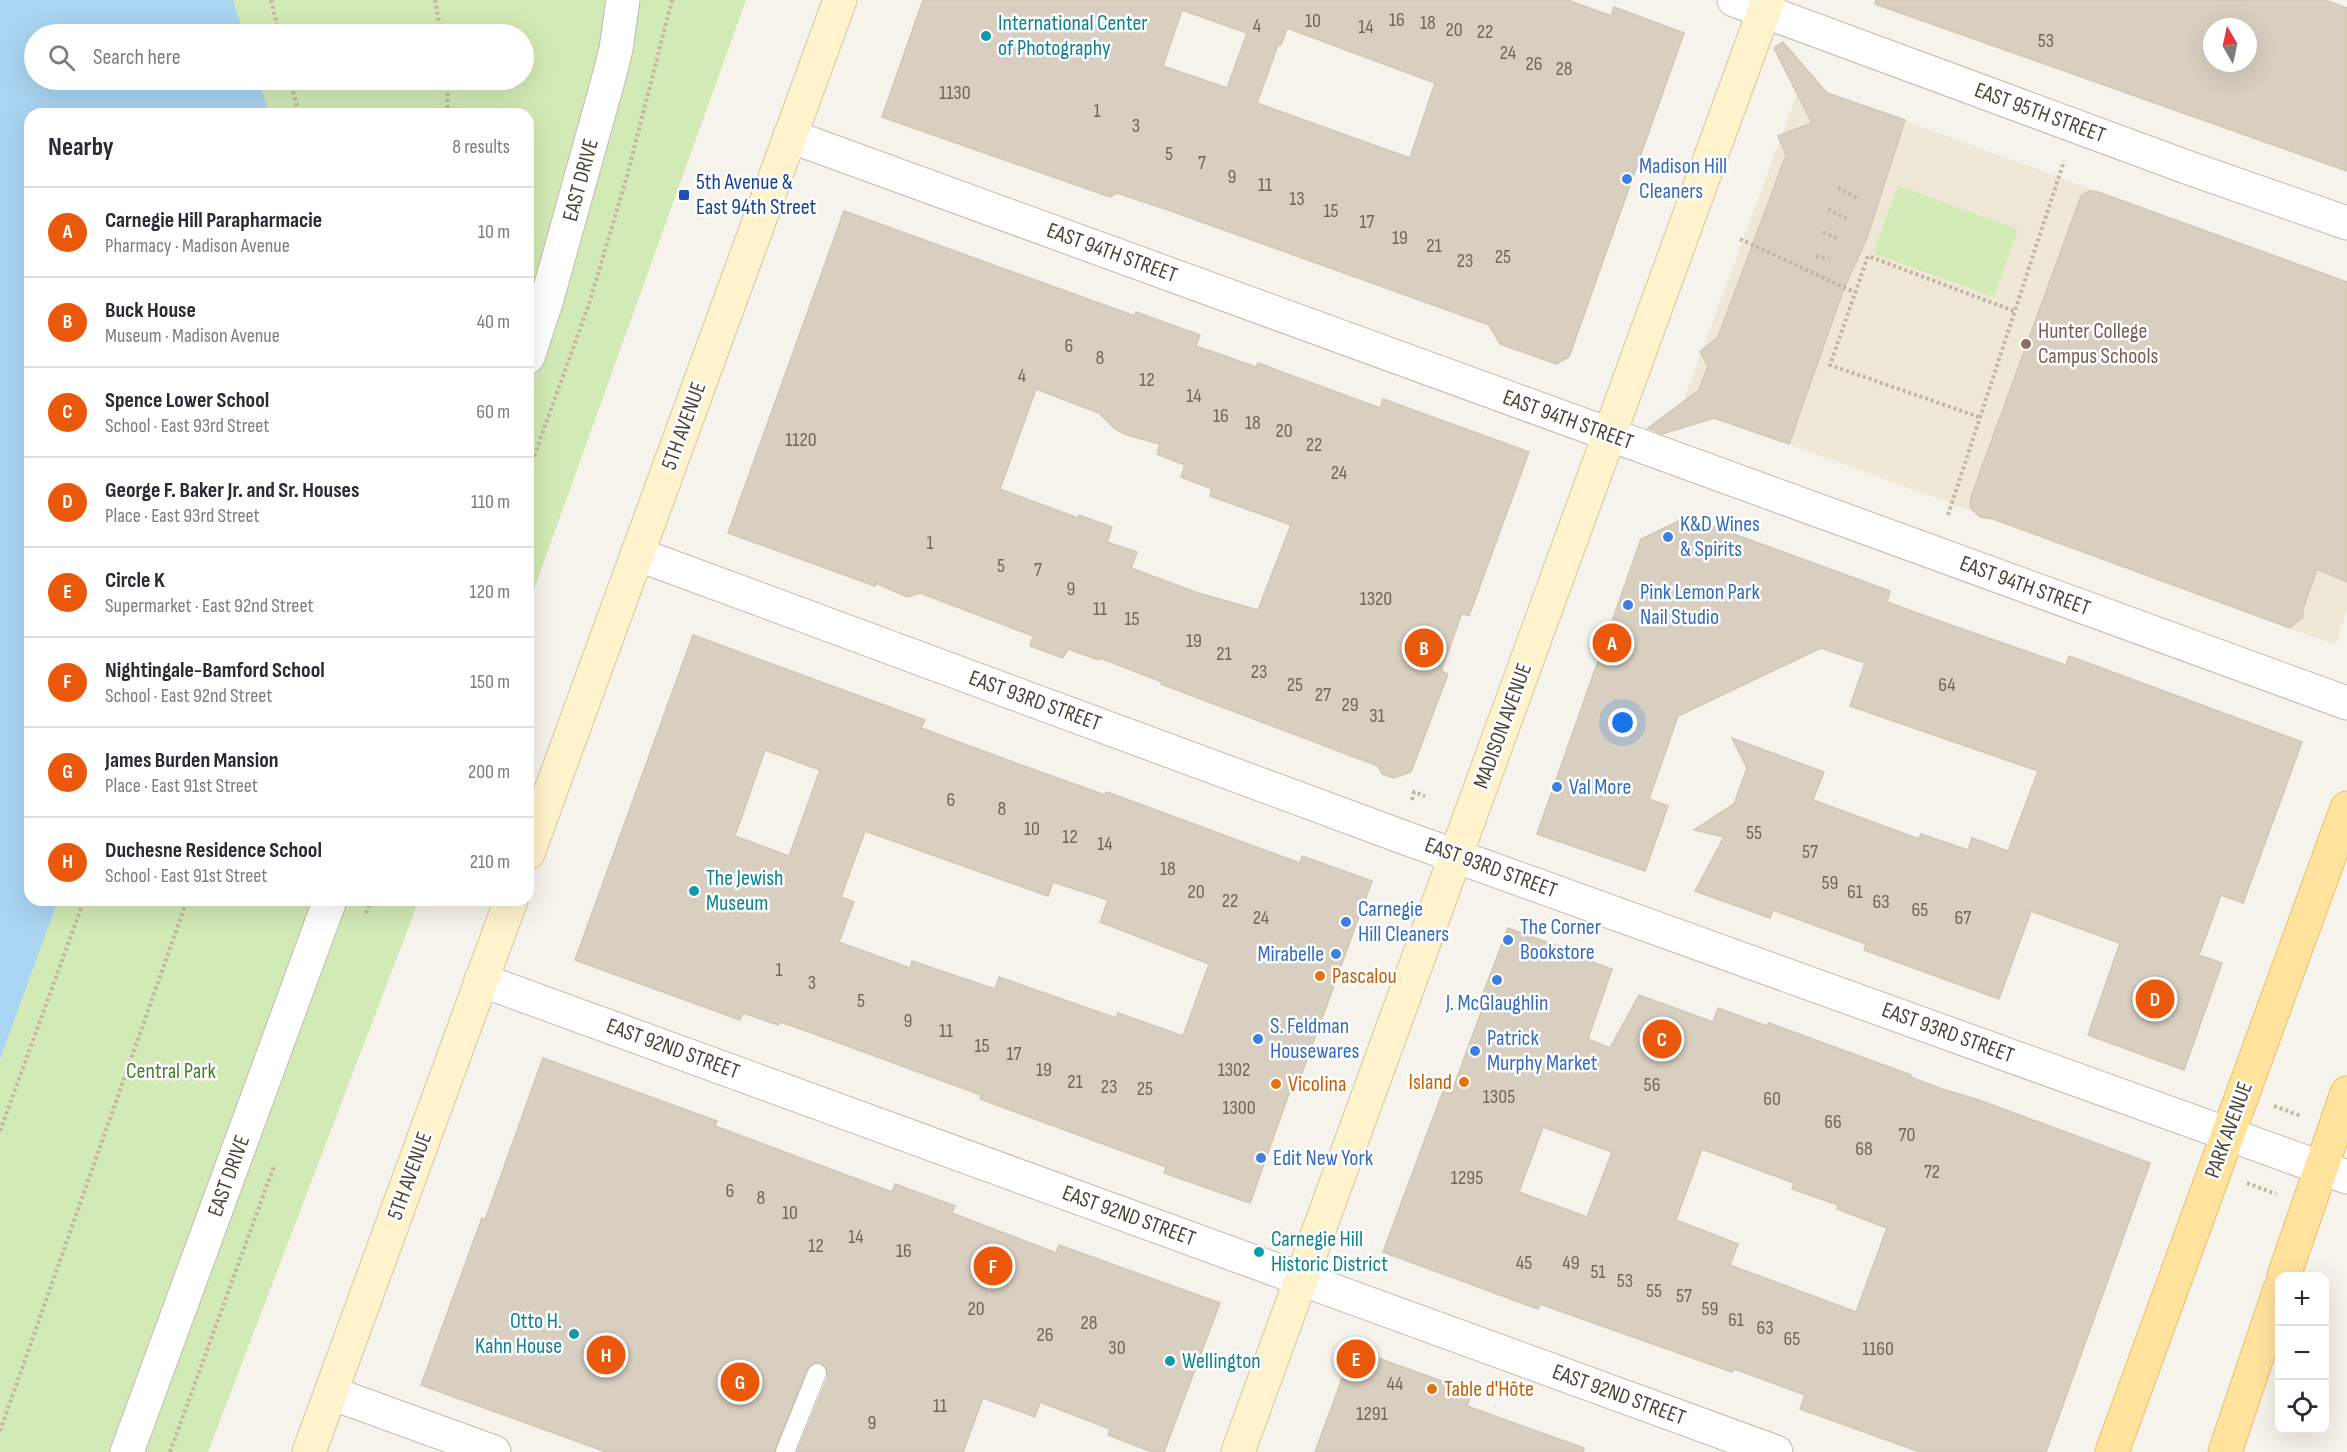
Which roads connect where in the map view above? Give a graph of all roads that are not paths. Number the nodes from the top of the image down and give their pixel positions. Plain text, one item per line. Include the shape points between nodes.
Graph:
1 (623, 0) edge
2 (840, 0) edge
3 (1734, 0) edge
4 (1766, 5) edge
5 (790, 136) junction
6 (2347, 223) edge
7 (534, 339) edge
8 (1609, 434) junction
9 (637, 554) junction
10 (2347, 703) edge
11 (2347, 808) edge
12 (534, 837) edge
13 (1456, 855) junction
14 (328, 906) edge
15 (509, 906) edge
16 (482, 980) junction
17 (2347, 1093) edge
18 (2227, 1134) junction
19 (2333, 1172) edge
20 (2286, 1272) edge
21 (1301, 1278) junction
22 (2275, 1304) edge
23 (817, 1373) dead end
24 (331, 1393) junction
25 (128, 1452) edge
26 (309, 1452) edge
27 (494, 1452) edge
28 (785, 1452) edge
29 (1238, 1452) edge
30 (1776, 1452) edge
31 (2112, 1452) edge
32 (2225, 1452) edge

1 - 7 street, EAST DRIVE via 609,77
2 - 5 main road, 5TH AVENUE
3 - 4 street, EAST 95TH STREET
4 - 6 street, EAST 95TH STREET via 2178,164
4 - 8 main road, MADISON AVENUE
5 - 8 street, EAST 94TH STREET
5 - 9 main road, 5TH AVENUE
8 - 10 street, EAST 94TH STREET
8 - 13 main road, MADISON AVENUE
9 - 12 main road, 5TH AVENUE
9 - 13 street, EAST 93RD STREET
11 - 18 main road, PARK AVENUE
13 - 18 street, EAST 93RD STREET
13 - 21 main road, MADISON AVENUE
14 - 25 street, EAST DRIVE
15 - 16 main road, 5TH AVENUE
16 - 21 street, EAST 92ND STREET
16 - 24 main road, 5TH AVENUE
17 - 19 main road
18 - 19 street, EAST 93RD STREET
18 - 31 main road, PARK AVENUE
19 - 20 main road
21 - 29 main road, MADISON AVENUE
21 - 30 street, EAST 92ND STREET
22 - 32 main road
23 - 28 lane
24 - 26 main road, 5TH AVENUE
24 - 27 street

